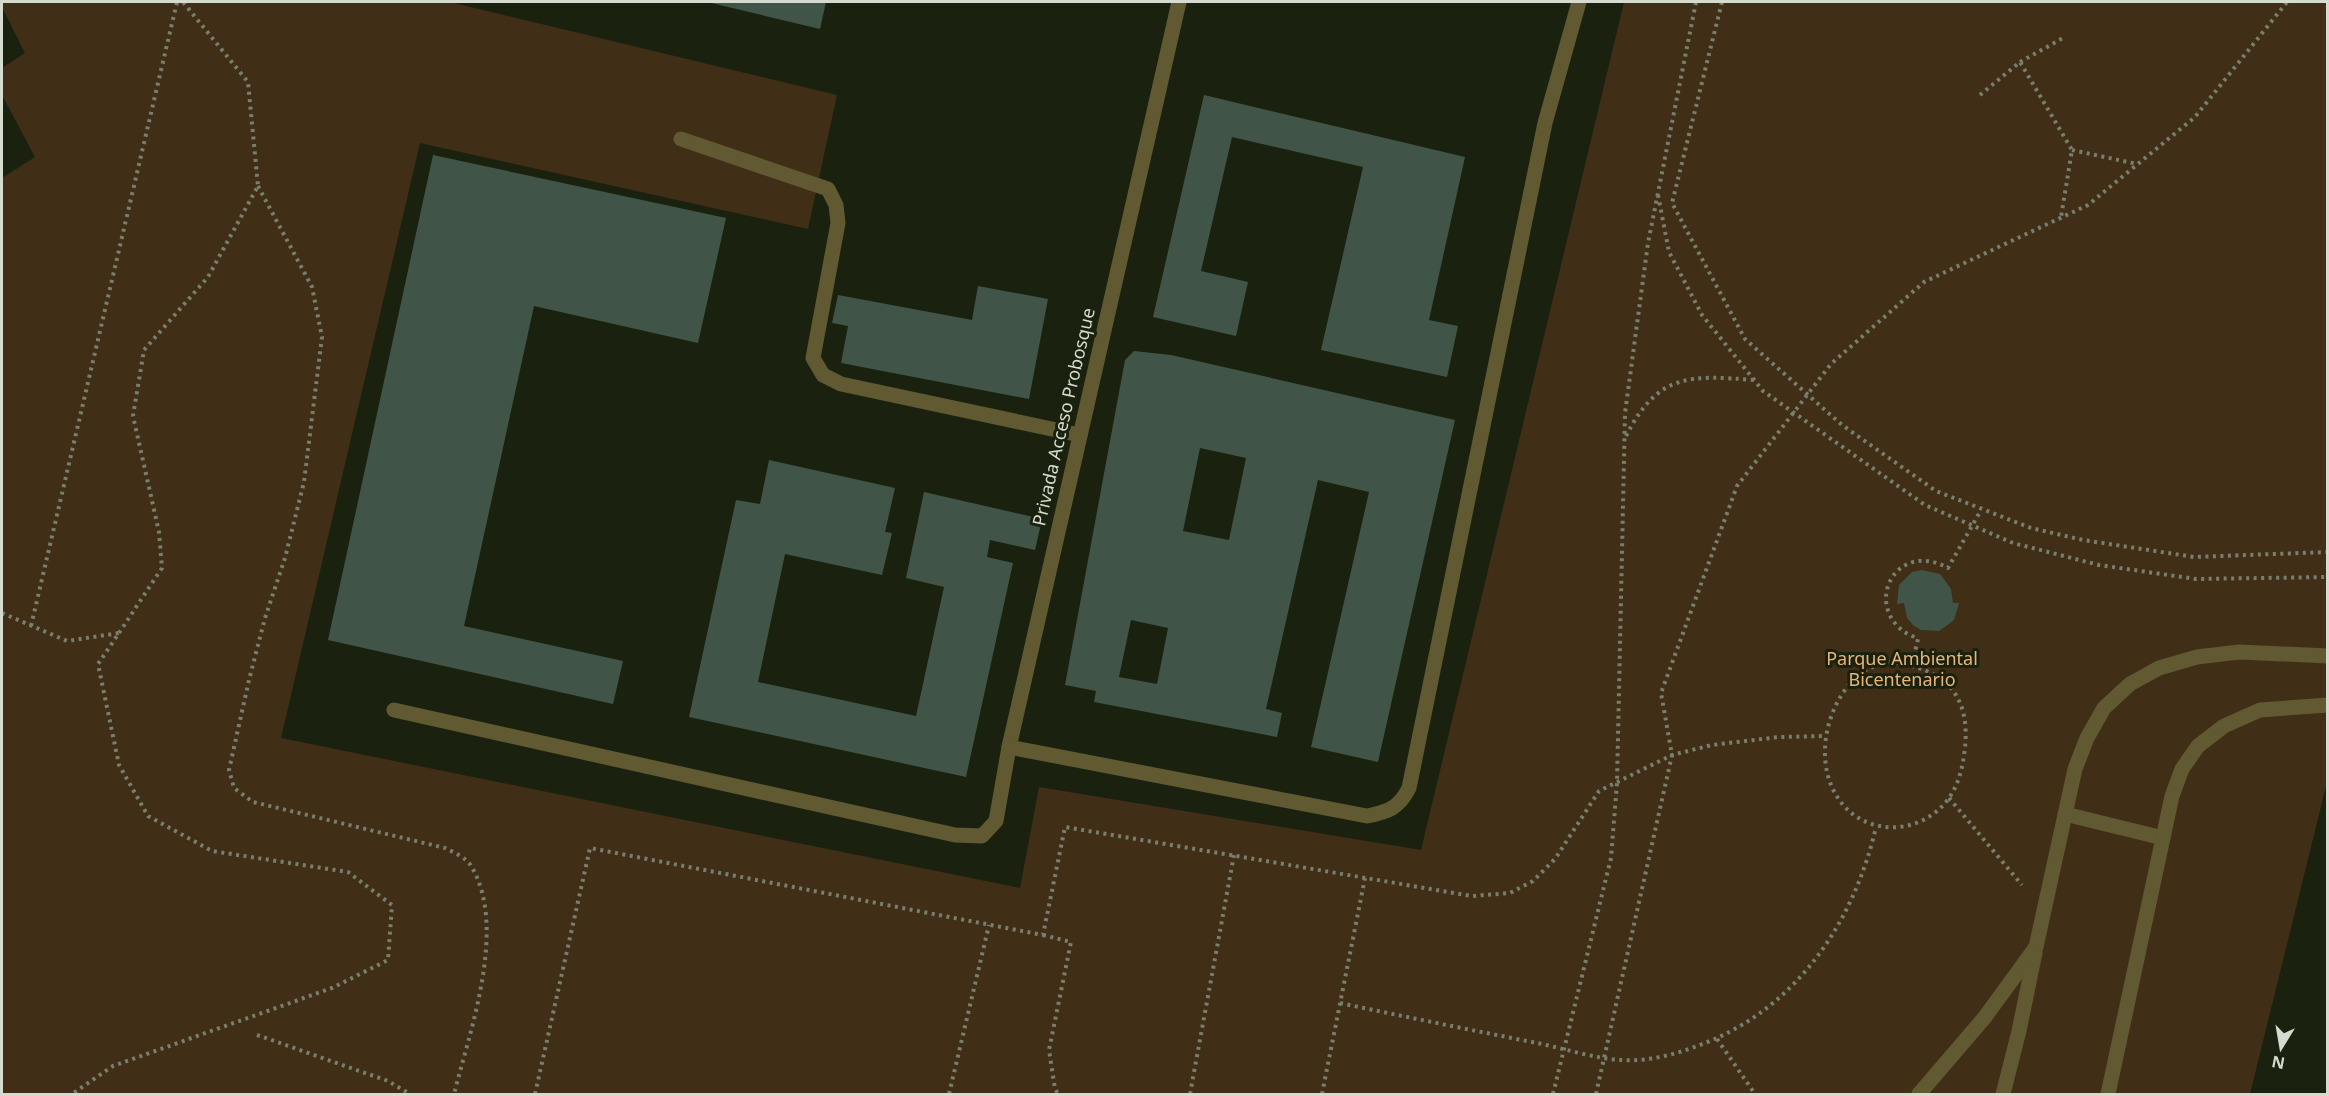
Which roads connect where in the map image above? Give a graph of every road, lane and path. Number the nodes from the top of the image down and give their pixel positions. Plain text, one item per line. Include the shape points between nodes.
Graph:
1 (177, 2) edge
2 (183, 2) edge
3 (1179, 2) edge
4 (1579, 2) edge
5 (1696, 2) edge
6 (1722, 2) edge
7 (2287, 2) edge
8 (2063, 38) dead end
9 (2020, 62) junction
10 (1980, 95) dead end
11 (681, 139) dead end
12 (2072, 150) junction
13 (2137, 165) junction
14 (258, 186) junction
15 (1657, 192) junction
16 (2061, 218) junction
17 (1755, 380) junction
18 (1808, 394) junction
19 (1794, 412) junction
20 (1080, 435) junction
21 (1624, 439) junction
22 (1981, 510) junction
23 (1972, 526) junction
24 (2328, 552) edge
25 (2328, 577) edge
26 (2, 614) edge
27 (31, 626) junction
28 (119, 633) junction
29 (2328, 656) edge
30 (1912, 664) junction
31 (2328, 705) edge
32 (394, 710) dead end
33 (1826, 736) junction
34 (1009, 747) junction
35 (1672, 755) junction
36 (1617, 783) junction
37 (1949, 798) junction
38 (2065, 814) junction
39 (1876, 827) junction
40 (2163, 838) junction
41 (1234, 855) junction
42 (1365, 878) junction
43 (2043, 911) junction
44 (989, 925) junction
45 (1043, 935) junction
46 (2036, 947) junction
47 (1340, 1003) junction
48 (257, 1035) dead end
49 (1717, 1038) junction
50 (1564, 1048) junction
51 (1605, 1057) junction
52 (72, 1095) edge
53 (410, 1095) edge
54 (454, 1095) edge
55 (535, 1095) edge
56 (949, 1095) edge
57 (1058, 1095) edge
58 (1190, 1095) edge
59 (1322, 1095) edge
60 (1553, 1095) edge
61 (1596, 1095) edge
62 (1755, 1095) edge
63 (1919, 1095) edge
64 (2003, 1095) edge
65 (2108, 1095) edge

1 - 27 path
2 - 14 path via 248,82
3 - 20 lane, Privada Acceso Probosque
4 - 34 lane via 1545,123 1409,788 1402,802 1388,812 1366,816
5 - 15 path
6 - 18 path via 1672,203 1746,339
7 - 13 path via 2195,117
8 - 9 path
9 - 10 path
9 - 12 path
11 - 20 lane via 828,189 836,205 838,223 813,358 823,375 841,384
12 - 13 path
12 - 16 path
13 - 16 path via 2088,205
14 - 28 path via 208,277 144,350 133,416 159,532 162,568
14 - 54 path via 312,287 322,337 304,482 265,618 229,770 234,788 253,802 445,848 471,864 483,896 486,969
15 - 17 path via 1669,252 1702,315
15 - 21 path
16 - 18 path via 1924,282 1832,364
17 - 19 path via 1763,391
17 - 21 path via 1695,376 1667,385 1638,411
18 - 19 path
18 - 22 path via 1842,425 1936,491
19 - 23 path via 1925,505
19 - 35 path via 1737,486 1661,693
20 - 34 lane, Privada Acceso Probosque
21 - 36 path
22 - 23 path
22 - 24 path via 2031,528 2083,540 2194,557
23 - 25 path via 2013,543 2098,565 2196,579
23 - 30 path via 1947,568 1920,561 1901,566 1889,577 1890,614 1900,630 1918,639
26 - 27 path
27 - 28 path via 67,641
28 - 52 path via 98,664 119,765 148,816 212,851 348,872 392,905 388,960 332,988 113,1066
29 - 38 lane via 2239,652 2197,657 2159,668 2130,684 2104,708 2087,738
30 - 33 path via 1889,662 1865,670 1834,708
30 - 37 path via 1935,673 1952,687 1965,714 1967,739 1961,773
31 - 40 lane via 2260,710 2224,726 2198,746 2182,769
32 - 34 lane, Privada Acceso Probosque via 955,835 982,836 996,820
33 - 35 path via 1712,745
33 - 39 path via 1826,762 1837,798 1852,816
35 - 36 path
35 - 51 path
36 - 42 path via 1599,791 1555,859 1533,881 1510,892 1472,896
36 - 50 path via 1605,888
37 - 39 path via 1930,815 1906,826
37 - 43 path
38 - 40 lane
38 - 43 lane
39 - 49 path via 1868,859 1848,904 1800,980 1769,1009 1733,1033
40 - 65 lane
41 - 42 path
41 - 45 path via 1065,827
41 - 58 path
42 - 47 path
43 - 46 lane
44 - 45 path
44 - 55 path via 590,849
44 - 56 path
45 - 57 path via 1071,942 1049,1050
46 - 63 lane via 1985,1017
46 - 64 lane
47 - 50 path
47 - 59 path
48 - 53 path via 388,1081
49 - 51 path via 1679,1054 1621,1060
49 - 62 path
50 - 51 path
50 - 60 path
51 - 61 path

